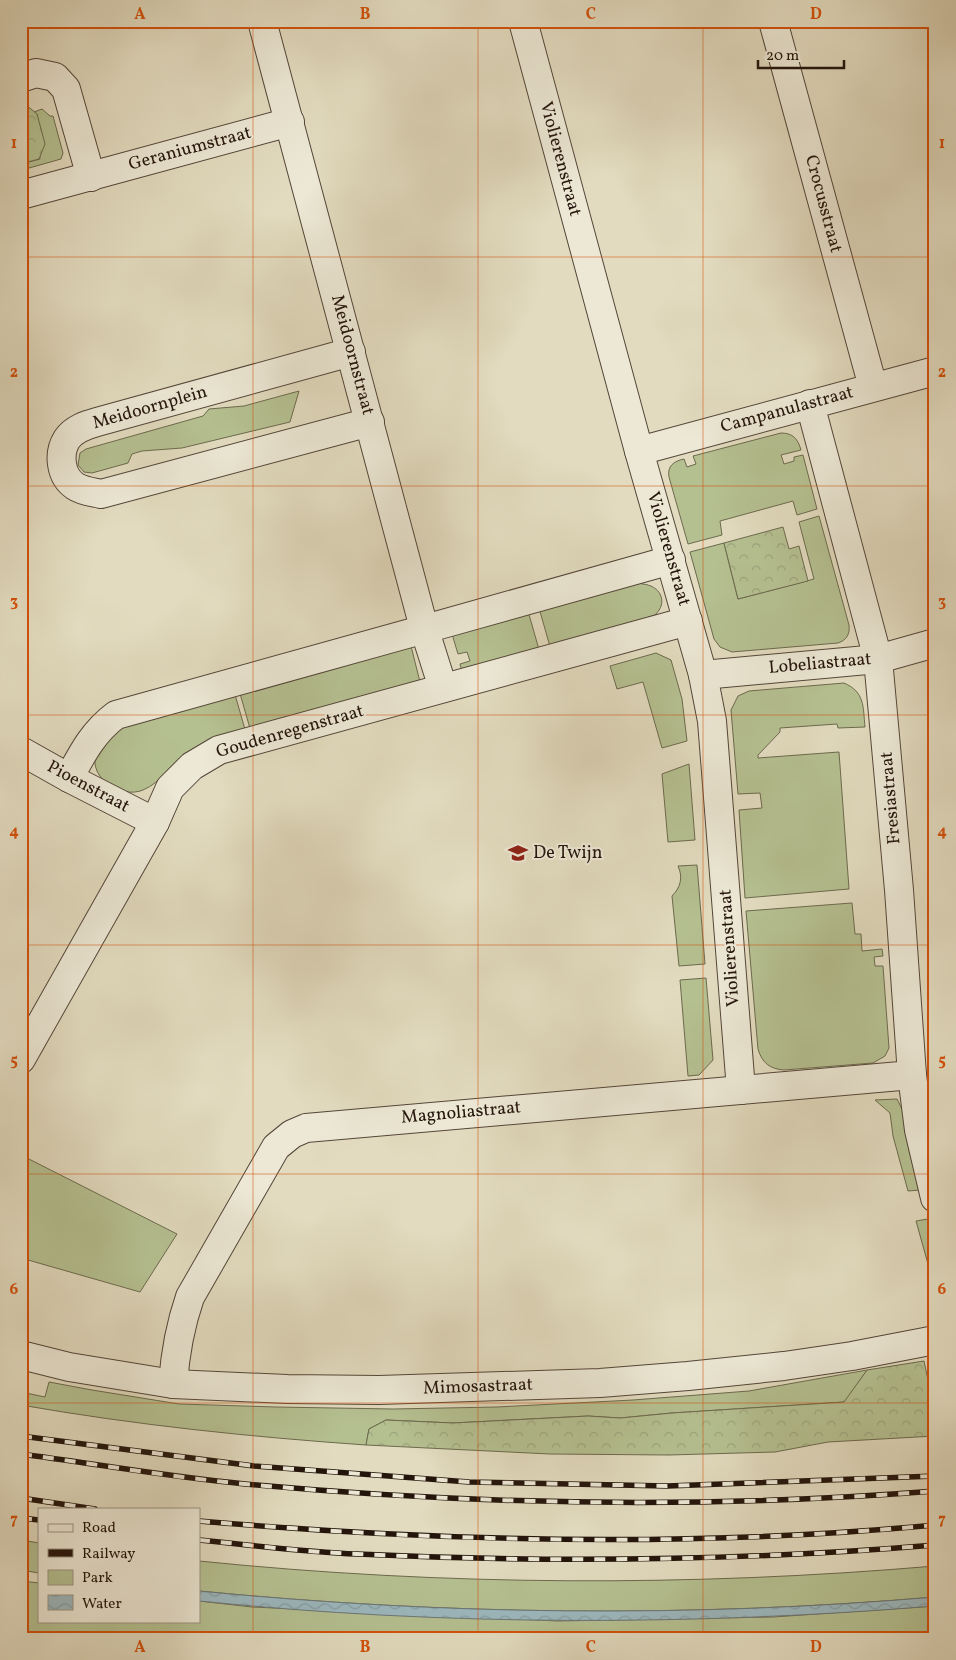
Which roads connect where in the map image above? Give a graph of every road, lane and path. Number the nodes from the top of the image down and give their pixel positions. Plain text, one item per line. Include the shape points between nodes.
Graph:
1 (262, 21) edge
2 (523, 21) edge
3 (773, 21) edge
4 (21, 78) edge
5 (290, 122) junction
6 (91, 176) junction
7 (21, 194) edge
8 (351, 352) junction
9 (935, 370) edge
10 (873, 387) junction
11 (810, 404) junction
12 (370, 422) junction
13 (639, 450) junction
14 (671, 560) junction
15 (688, 621) junction
16 (424, 628) junction
17 (935, 644) edge
18 (878, 659) junction
19 (704, 675) junction
20 (444, 688) junction
21 (21, 751) edge
22 (69, 778) junction
23 (154, 822) junction
24 (24, 1046) edge
25 (912, 1075) junction
26 (741, 1090) junction
27 (935, 1198) edge
28 (935, 1340) edge
29 (21, 1355) edge
30 (173, 1384) junction

1 - 5 street, Meidoornstraat
2 - 13 street, Violierenstraat
3 - 10 street, Crocusstraat
4 - 6 street via 36,73 55,77 66,89
5 - 6 street, Geraniumstraat
5 - 8 street, Meidoornstraat
6 - 7 street, Geraniumstraat
8 - 12 street, Meidoornstraat
8 - 12 street, Meidoornplein via 80,428 67,439 62,453 62,468 73,485 101,494
9 - 10 street, Campanulastraat
10 - 11 street, Campanulastraat
11 - 13 street, Campanulastraat
11 - 18 street, Fresiastraat
12 - 16 street, Meidoornstraat
13 - 14 street, Violierenstraat
14 - 15 street, Violierenstraat
14 - 16 street
15 - 19 street, Violierenstraat
15 - 20 street, Goudenregenstraat
16 - 20 street, Meidoornstraat
16 - 22 street via 116,715 89,742
17 - 18 street, Lobeliastraat
18 - 19 street, Lobeliastraat
18 - 25 street, Fresiastraat
19 - 26 street, Violierenstraat via 712,721
20 - 23 street, Goudenregenstraat via 219,750 192,766 170,788
21 - 22 street, Pioenstraat
22 - 23 street, Pioenstraat
23 - 24 street, Goudenregenstraat
25 - 26 street, Magnoliastraat
25 - 27 street, Fresiastraat via 918,1130
26 - 30 street, Magnoliastraat via 323,1125 292,1134 276,1147 190,1298 175,1355
28 - 30 street, Mimosastraat via 784,1366 600,1382 379,1390
29 - 30 street, Mimosastraat via 69,1367

